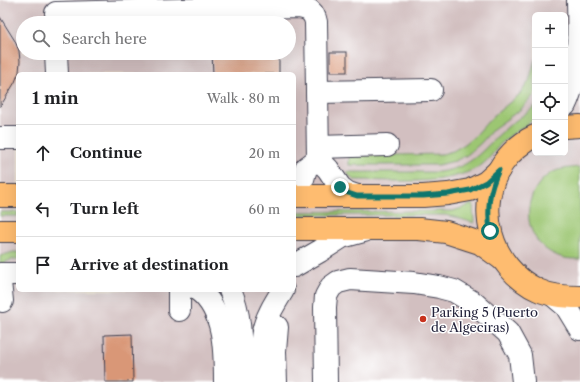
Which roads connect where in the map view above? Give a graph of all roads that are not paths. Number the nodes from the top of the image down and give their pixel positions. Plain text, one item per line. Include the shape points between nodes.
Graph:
1 (578, 0) edge
2 (284, 4) edge
3 (56, 12) edge
4 (56, 60) edge
5 (57, 72) edge
6 (317, 82) junction
7 (431, 90) dead end
8 (568, 98) edge
9 (580, 126) edge
10 (568, 127) edge
11 (532, 137) edge
12 (0, 138) edge
13 (16, 138) edge
14 (387, 145) dead end
15 (318, 153) junction
16 (499, 170) junction
17 (296, 187) edge
18 (0, 196) edge
19 (16, 196) edge
20 (296, 196) edge
21 (357, 196) junction
22 (296, 229) edge
23 (379, 229) junction
24 (0, 231) edge
25 (16, 231) edge
26 (314, 255) junction
27 (502, 260) junction
28 (296, 265) edge
29 (296, 274) edge
30 (200, 292) edge
31 (231, 292) edge
32 (282, 292) edge
33 (286, 292) edge
34 (554, 295) junction
35 (580, 297) edge
36 (580, 329) edge
37 (226, 382) edge
38 (241, 382) edge
39 (260, 382) edge
40 (276, 382) edge
41 (326, 382) edge
42 (523, 382) edge

1 - 8 street via 580,61
2 - 3 street
2 - 6 street via 304,8 315,17
4 - 5 street
6 - 7 street
6 - 15 street
9 - 10 main road
11 - 16 main road via 508,156
12 - 13 street
14 - 15 street
15 - 17 street
15 - 21 street via 340,187
16 - 21 main road via 486,182 470,190 423,196
16 - 27 main road via 492,184 488,215 490,231
18 - 19 main road
20 - 21 main road
22 - 23 main road
23 - 26 street via 342,237
23 - 27 main road via 446,232 480,243
24 - 25 main road
26 - 28 street
26 - 29 street
27 - 34 main road via 525,282
30 - 37 street via 213,306 218,319 222,333
31 - 38 street via 239,320
32 - 39 street via 263,331
33 - 40 street via 277,327
34 - 35 main road
34 - 36 street via 566,306
41 - 42 street via 326,296 330,288 338,282 350,279 414,283 454,291 474,303 508,333 520,355

